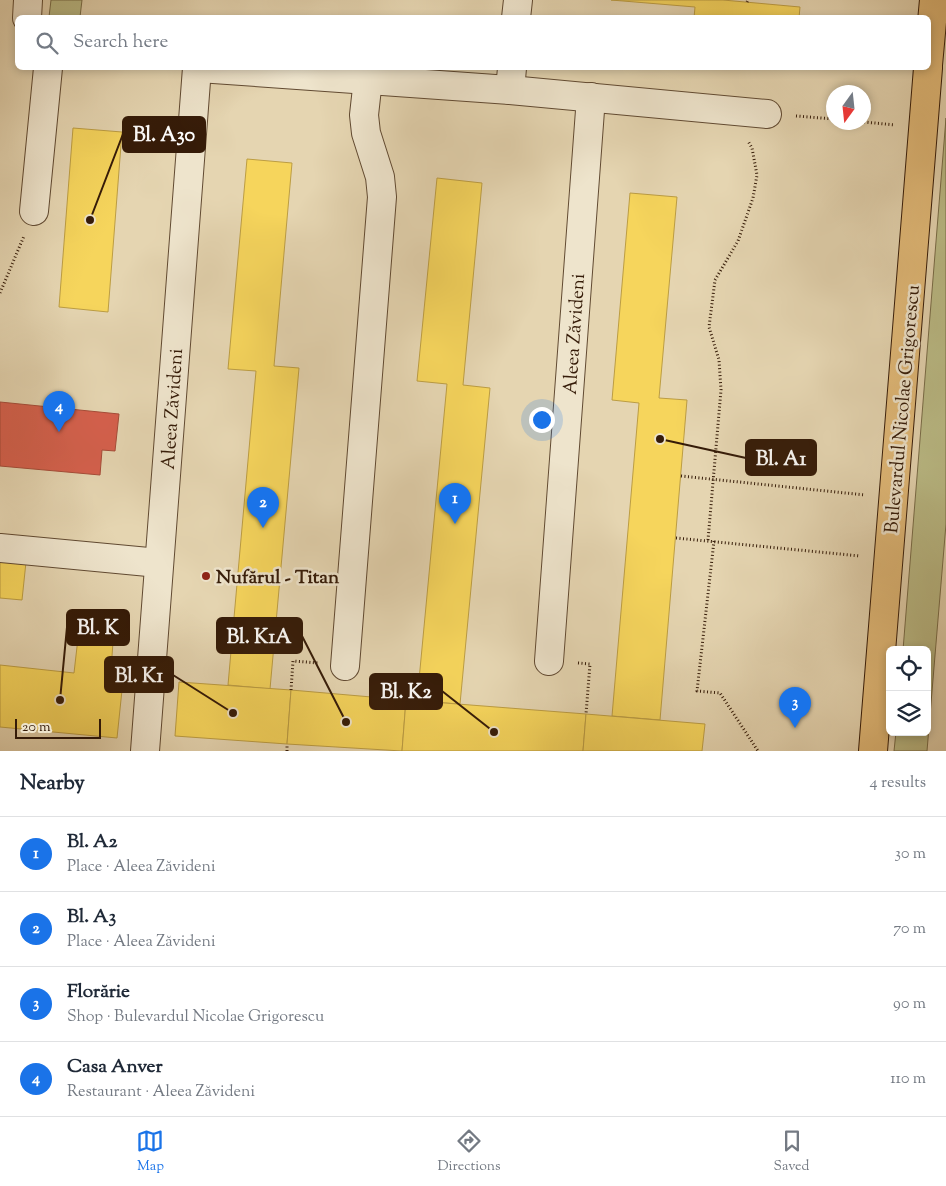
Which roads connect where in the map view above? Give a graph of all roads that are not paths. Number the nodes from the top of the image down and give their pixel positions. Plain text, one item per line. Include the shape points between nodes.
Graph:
1 (28, 0) edge
2 (518, 0) edge
3 (934, 0) edge
4 (27, 15) edge
5 (516, 15) edge
6 (931, 33) edge
7 (48, 70) edge
8 (198, 70) edge
9 (229, 70) edge
10 (928, 70) edge
11 (368, 79) junction
12 (511, 79) edge
13 (591, 97) junction
14 (768, 114) road end
15 (34, 211) road end
16 (0, 548) edge
17 (159, 563) junction
18 (549, 661) road end
19 (346, 666) road end
20 (145, 751) edge
21 (873, 751) edge

1 - 4 street
2 - 5 street
3 - 6 main road, Bulevardul Nicolae Grigorescu
7 - 15 street
8 - 17 street, Aleea Zăvideni
9 - 11 street, Aleea Zăvideni
10 - 21 main road, Bulevardul Nicolae Grigorescu
11 - 12 street, Aleea Zăvideni
11 - 19 street via 364,114 366,132 380,177 382,197
12 - 13 street, Aleea Zăvideni
13 - 14 street, Aleea Zăvideni
13 - 18 street, Aleea Zăvideni
16 - 17 street
17 - 20 street, Aleea Zăvideni

